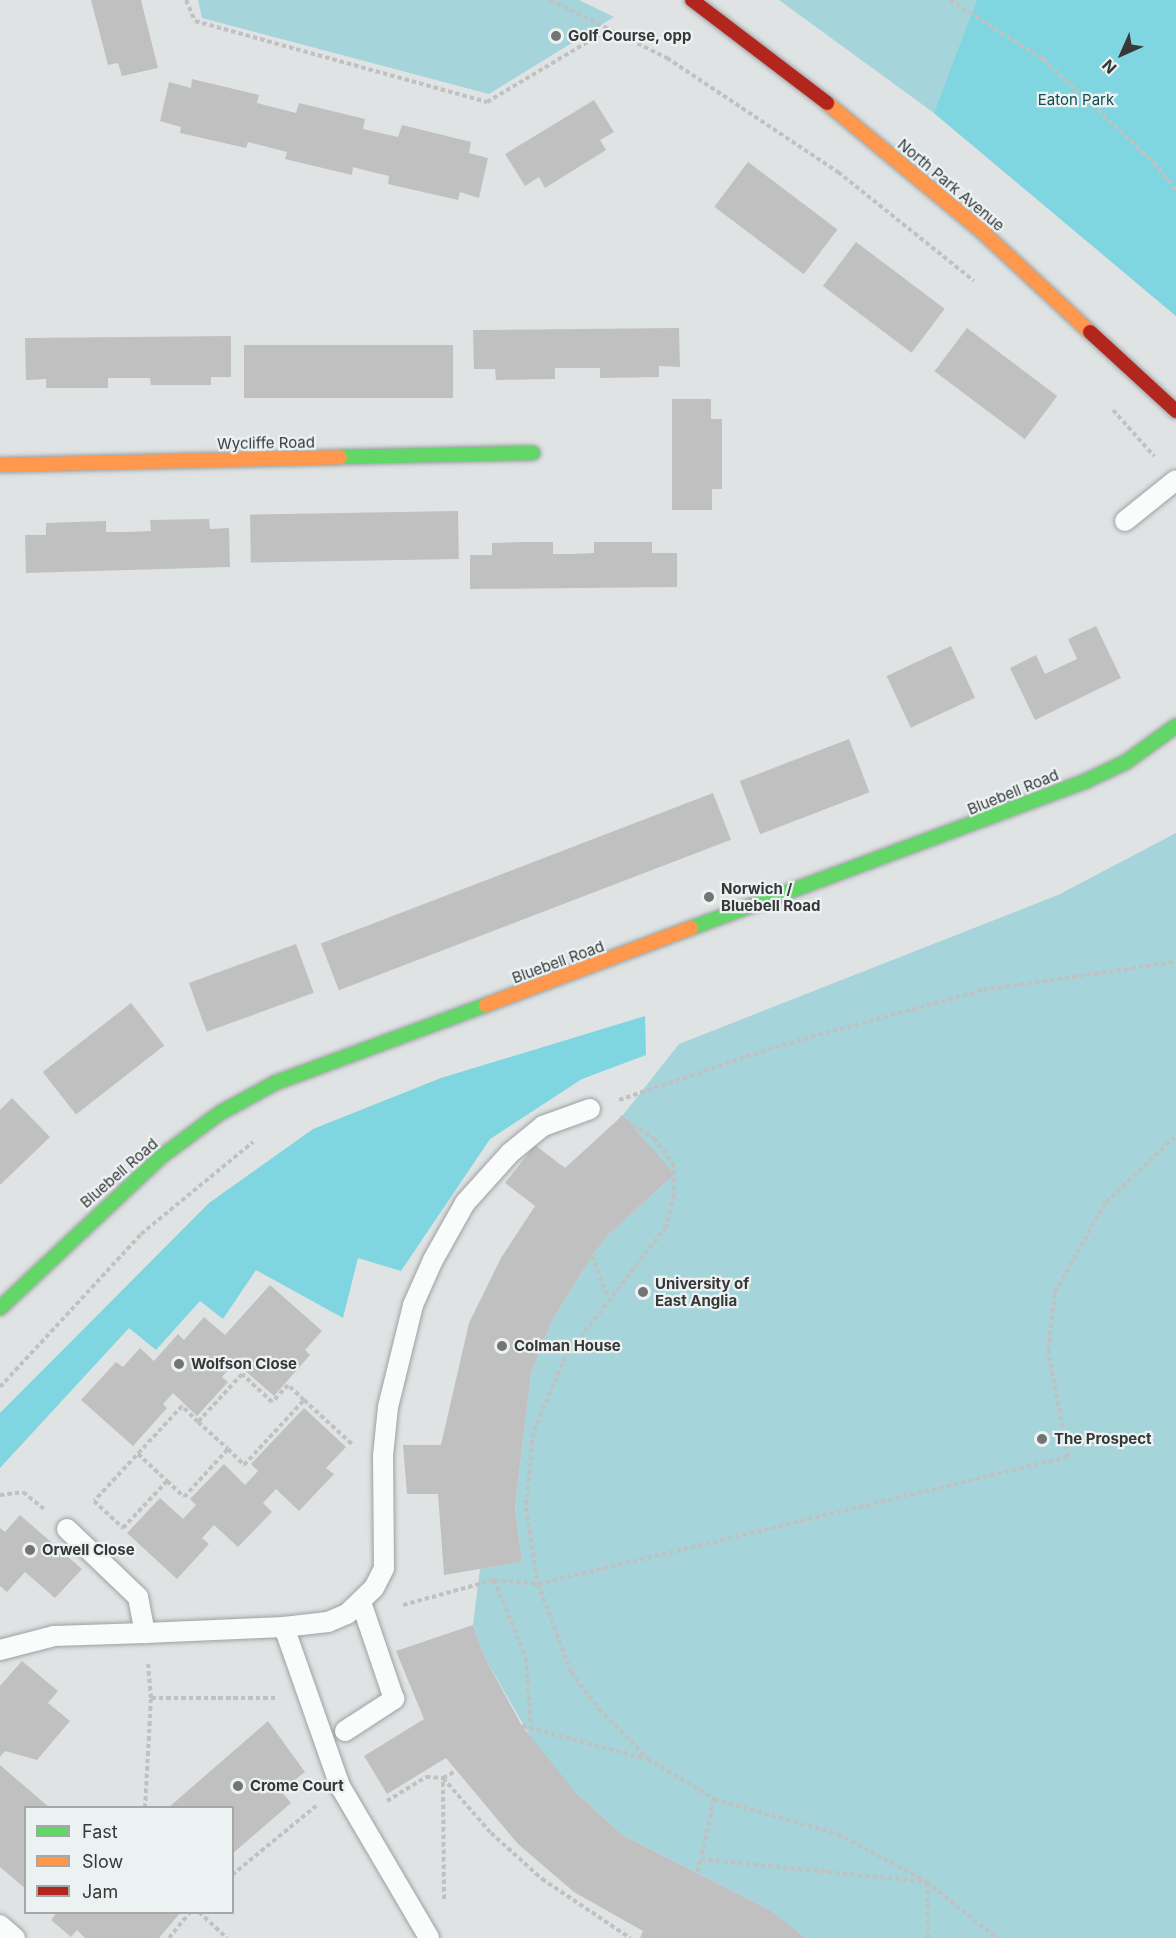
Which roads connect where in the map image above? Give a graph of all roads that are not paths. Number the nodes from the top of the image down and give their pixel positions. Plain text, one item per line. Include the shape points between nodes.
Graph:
1 (692, 0) edge
2 (1176, 411) edge
3 (533, 453) dead end
4 (0, 465) edge
5 (1176, 480) edge
6 (1125, 521) dead end
7 (1176, 726) edge
8 (590, 1109) road end
9 (0, 1308) edge
10 (68, 1529) road end
11 (363, 1609) junction
12 (284, 1627) junction
13 (145, 1633) junction
14 (0, 1650) edge
15 (345, 1731) dead end
16 (0, 1925) edge
17 (15, 1938) edge
18 (429, 1938) edge

1 - 2 street, North Park Avenue via 821,98 977,228
3 - 4 street, Wycliffe Road
5 - 6 lane
7 - 9 street, Bluebell Road via 1116,767 922,846 275,1083 220,1113 162,1156
8 - 11 lane via 543,1126 510,1154 465,1203 413,1305 397,1359 384,1473 384,1568
10 - 13 lane via 138,1598
11 - 12 lane via 328,1622
11 - 15 lane via 394,1699
12 - 13 lane
12 - 18 lane via 340,1786
13 - 14 lane via 54,1636
16 - 17 lane

